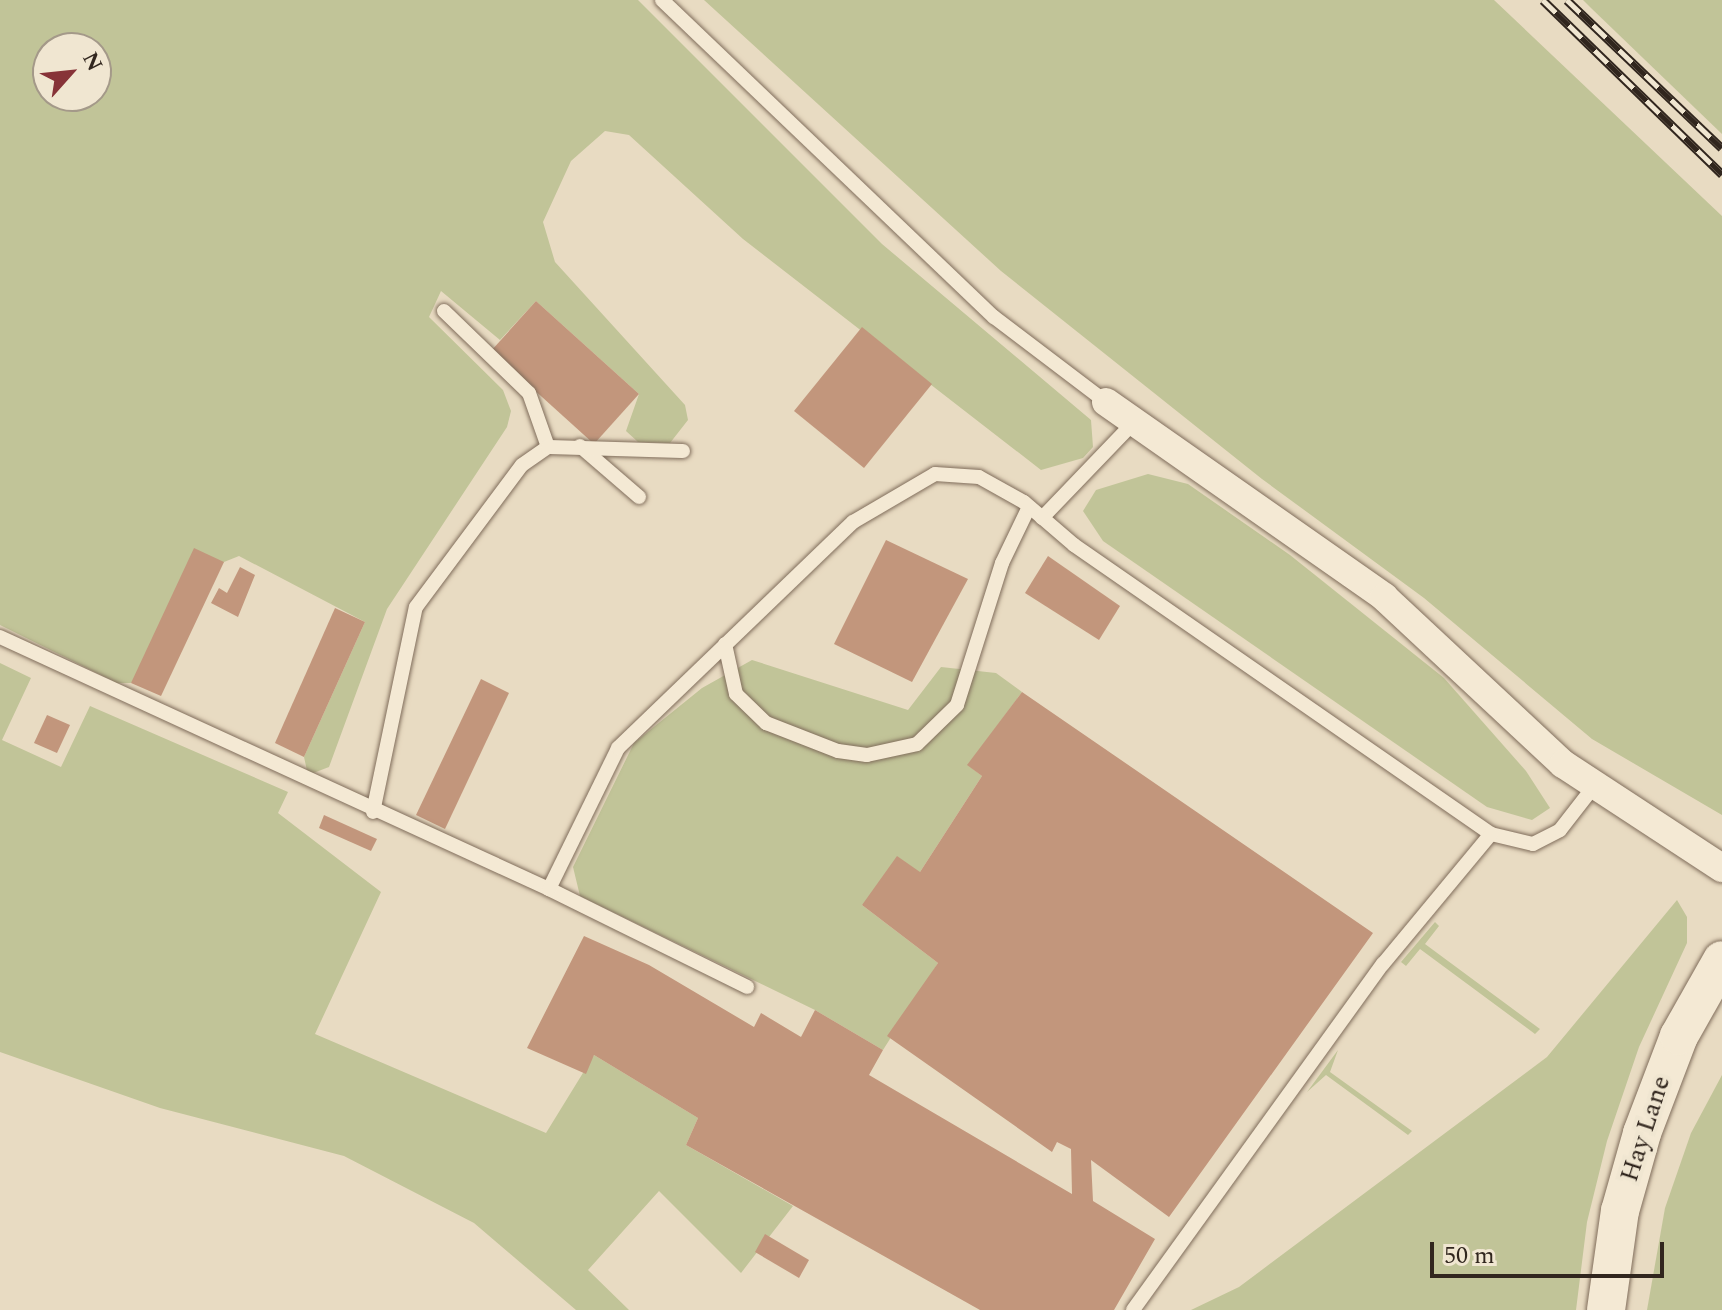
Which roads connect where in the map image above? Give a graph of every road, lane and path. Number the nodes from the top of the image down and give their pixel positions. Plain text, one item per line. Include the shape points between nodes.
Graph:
1 (662, 0) edge
2 (444, 311) dead end
3 (1106, 402) joint
4 (1135, 421) junction
5 (579, 446) junction
6 (548, 447) junction
7 (683, 451) dead end
8 (639, 497) dead end
9 (1029, 507) junction
10 (1042, 518) junction
11 (0, 637) edge
12 (725, 644) junction
13 (1595, 785) junction
14 (373, 812) junction
15 (1491, 834) junction
16 (1722, 868) edge
17 (549, 889) junction
18 (1722, 960) edge
19 (747, 987) dead end
20 (1133, 1310) edge
21 (1606, 1310) edge

1 - 3 lane via 971,296
2 - 6 lane via 529,393
3 - 4 street
4 - 10 lane
4 - 13 street via 1384,597 1513,721
5 - 6 lane
5 - 7 lane
5 - 8 lane
6 - 14 lane via 522,465 416,607
9 - 10 lane
9 - 12 lane via 979,477 935,474 853,522
9 - 12 lane via 1002,563 957,705 917,744 867,755 838,751 766,723 736,694
10 - 15 lane
11 - 14 lane
12 - 17 lane via 618,748
13 - 15 lane via 1560,830 1533,844
13 - 16 street
14 - 17 lane
15 - 20 lane via 1375,975
17 - 19 lane
18 - 21 main road, Hay Lane via 1651,1105 1620,1211

